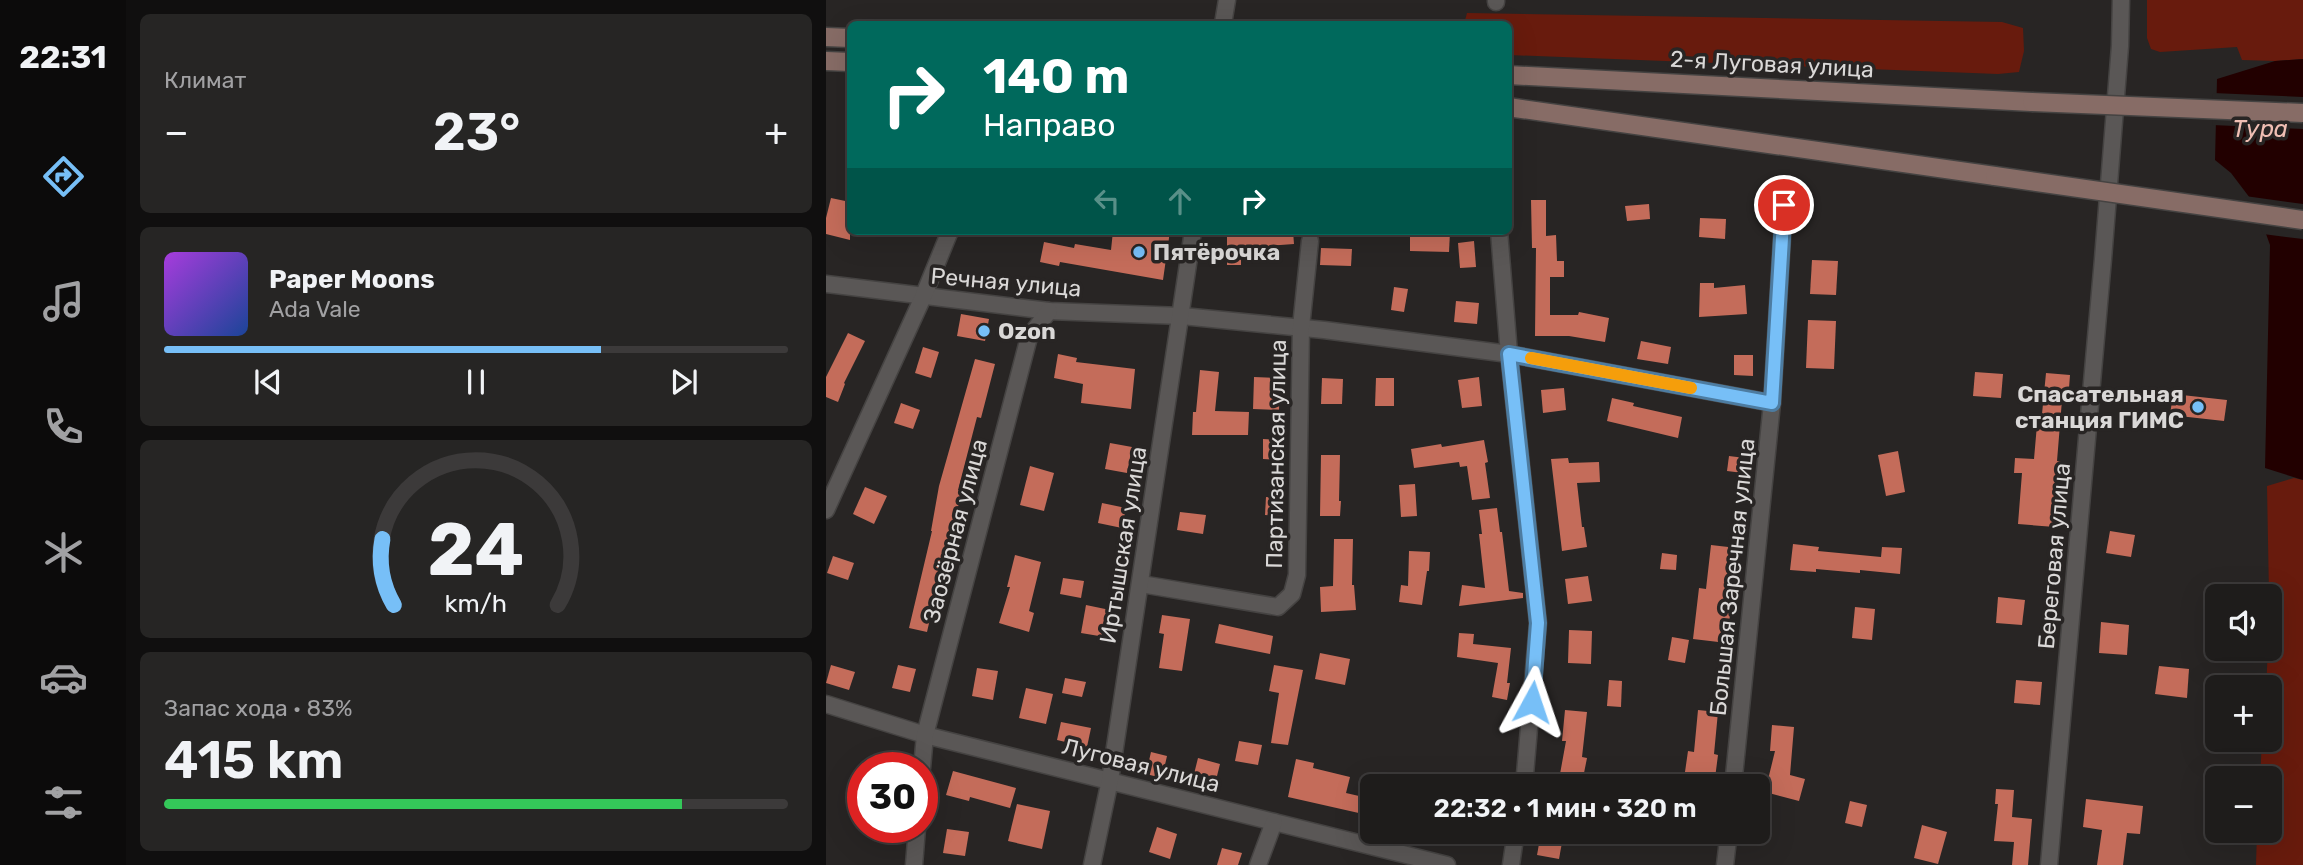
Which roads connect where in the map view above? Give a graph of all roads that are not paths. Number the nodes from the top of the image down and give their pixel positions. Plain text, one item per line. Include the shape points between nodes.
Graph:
1 (1227, 0) edge
2 (2121, 0) edge
3 (1224, 21) edge
4 (826, 37) edge
5 (847, 38) edge
6 (826, 61) edge
7 (847, 62) edge
8 (1512, 75) edge
9 (1512, 108) edge
10 (2303, 113) edge
11 (1784, 205) dead end
12 (2303, 220) edge
13 (948, 235) edge
14 (1193, 235) edge
15 (1499, 235) edge
16 (1310, 241) dead end
17 (826, 284) edge
18 (923, 297) junction
19 (1049, 311) junction
20 (1182, 316) junction
21 (1301, 327) junction
22 (1509, 354) junction
23 (1772, 403) junction
24 (826, 510) edge
25 (1140, 584) junction
26 (826, 704) edge
27 (925, 735) junction
28 (923, 752) edge
29 (1525, 774) edge
30 (1734, 774) edge
31 (1110, 780) junction
32 (1273, 822) junction
33 (916, 843) edge
34 (1514, 844) edge
35 (1727, 844) edge
36 (914, 865) edge
37 (1092, 865) edge
38 (1258, 865) edge
39 (1447, 865) edge
40 (1511, 865) edge
41 (1725, 865) edge
42 (2049, 865) edge

1 - 3 street
2 - 42 street, Береговая улица via 2103,259
4 - 5 main road
6 - 7 main road
8 - 10 main road, 2-я Луговая улица, bridge
9 - 12 main road, bridge
11 - 23 street, Большая Заречная улица
13 - 18 street
14 - 20 street, Иртышская улица
15 - 22 street
16 - 21 street, Партизанская улица
17 - 18 street, Речная улица
18 - 19 street, Речная улица
18 - 24 street
19 - 20 street, Речная улица
19 - 27 street, Заозёрная улица via 1029,337
20 - 21 street, Речная улица
20 - 25 street, Иртышская улица
21 - 22 street, Речная улица
21 - 25 street, Партизанская улица via 1293,594 1278,607
22 - 23 street, Речная улица
22 - 29 street via 1538,623
23 - 30 street, Большая Заречная улица
25 - 31 street, Иртышская улица
26 - 27 street, Луговая улица
27 - 28 street, Заозёрная улица
27 - 31 street, Луговая улица
31 - 32 street, Луговая улица
31 - 37 street, Иртышская улица
32 - 38 street
32 - 39 street, Луговая улица
33 - 36 street
34 - 40 street
35 - 41 street

